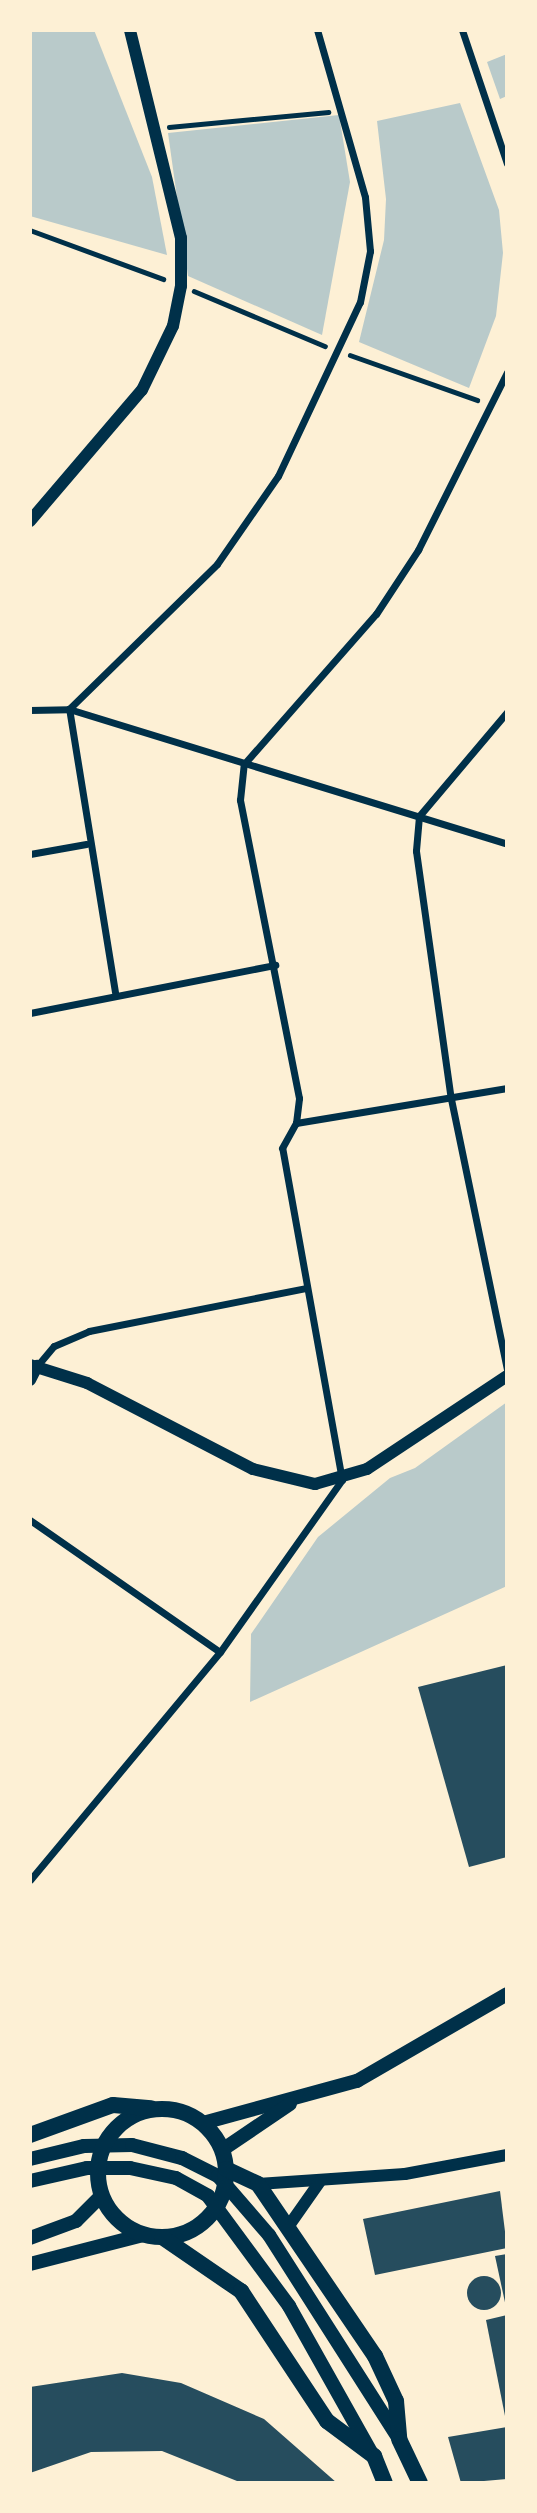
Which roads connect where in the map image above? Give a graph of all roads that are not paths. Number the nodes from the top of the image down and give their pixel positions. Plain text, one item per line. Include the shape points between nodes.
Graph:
1 (130, 30) edge
2 (317, 30) edge
3 (462, 30) edge
4 (507, 164) edge
5 (507, 372) edge
6 (30, 521) edge
7 (69, 709) junction
8 (30, 710) edge
9 (507, 712) edge
10 (244, 764) junction
11 (419, 816) junction
12 (86, 844) junction
13 (507, 844) edge
14 (30, 854) edge
15 (275, 965) junction
16 (115, 992) junction
17 (30, 1013) edge
18 (507, 1088) edge
19 (451, 1099) junction
20 (296, 1123) junction
21 (307, 1288) junction
22 (34, 1366) edge
23 (507, 1369) edge
24 (507, 1376) edge
25 (30, 1380) edge
26 (342, 1480) junction
27 (30, 1520) edge
28 (220, 1652) junction
29 (32, 1880) edge
30 (507, 1994) edge
31 (293, 2101) junction
32 (154, 2109) junction
33 (202, 2123) junction
34 (30, 2135) edge
35 (222, 2150) junction
36 (507, 2155) edge
37 (30, 2159) edge
38 (227, 2175) junction
39 (321, 2180) junction
40 (30, 2181) edge
41 (258, 2184) junction
42 (99, 2189) junction
43 (288, 2227) junction
44 (143, 2235) junction
45 (162, 2237) junction
46 (30, 2238) edge
47 (30, 2264) edge
48 (399, 2440) junction
49 (374, 2456) junction
50 (385, 2483) edge
51 (420, 2483) edge

1 - 6 street via 181,238 181,286 173,326 142,390
2 - 7 street via 365,197 370,251 341,352 278,476 217,564
3 - 4 street
5 - 10 street via 494,406 418,550 376,614
7 - 8 street
7 - 10 street
7 - 12 street
9 - 11 street
10 - 11 street
10 - 15 street via 240,800
11 - 13 street
11 - 19 street via 416,851
12 - 14 street
12 - 16 street
15 - 16 street
15 - 20 street via 299,1098
16 - 17 street
18 - 19 street
19 - 20 street
19 - 23 street
20 - 21 street via 282,1147
21 - 22 street via 89,1331 54,1346
21 - 26 street
22 - 25 street
22 - 26 street via 87,1383 253,1469 315,1484
24 - 26 street
26 - 28 street
27 - 28 street
28 - 29 street
30 - 31 main road via 396,2062
31 - 33 main road
31 - 35 main road
32 - 33 main road via 180,2111
32 - 34 main road via 113,2105
32 - 42 main road via 117,2126 100,2151
33 - 35 main road
35 - 38 main road
36 - 39 street
37 - 48 main road via 84,2146 132,2145 182,2158 218,2176 269,2235
38 - 41 main road
38 - 45 main road via 209,2217 181,2234
39 - 41 street
39 - 43 street
40 - 49 main road via 87,2168 130,2168 176,2178 208,2196 289,2306
41 - 43 main road
42 - 44 main road via 122,2224
42 - 46 main road via 76,2221
43 - 48 main road via 375,2356 396,2400
44 - 45 main road
44 - 47 main road
45 - 49 main road via 241,2291 327,2421
48 - 51 main road
49 - 50 main road

